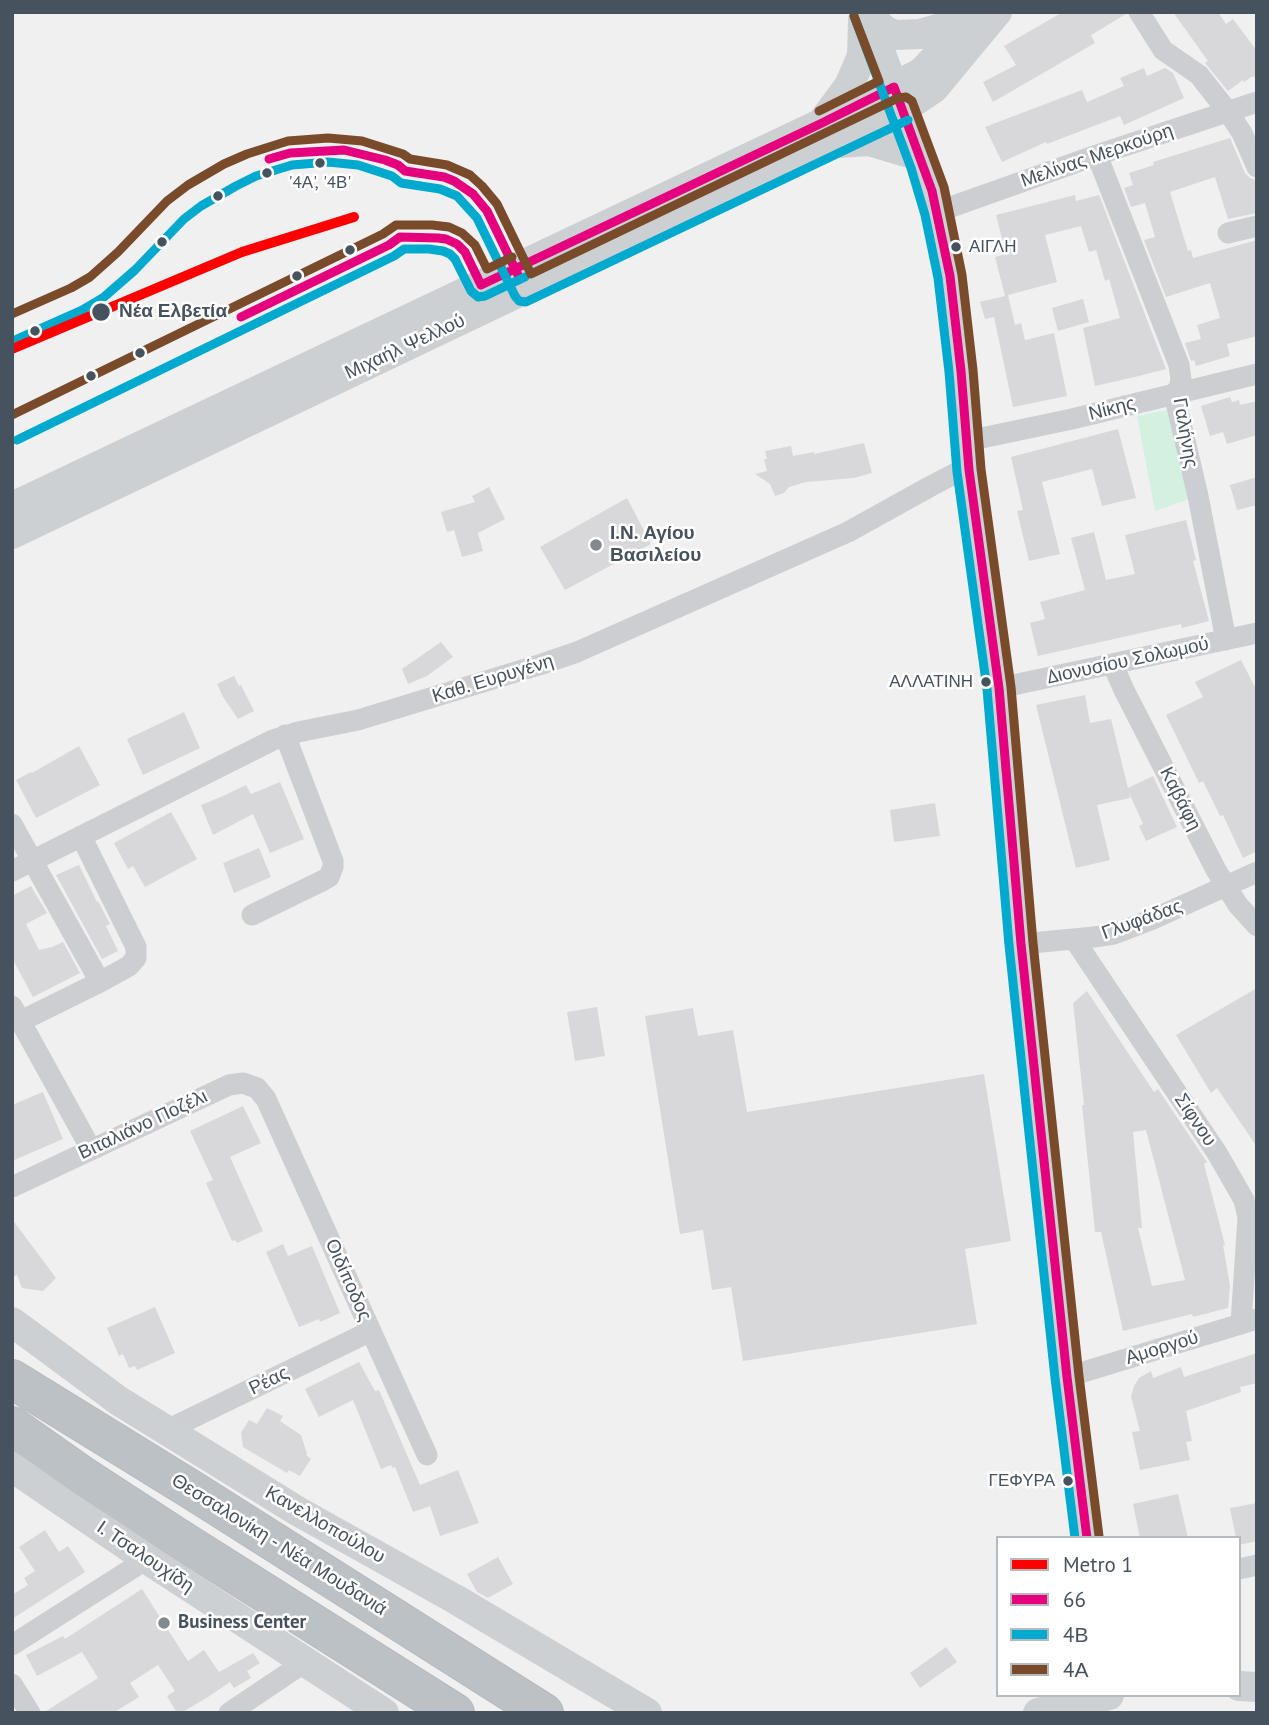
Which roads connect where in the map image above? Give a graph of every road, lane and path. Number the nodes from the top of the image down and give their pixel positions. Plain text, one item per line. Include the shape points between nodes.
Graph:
1 (865, 12) edge
2 (972, 12) edge
3 (978, 12) edge
4 (996, 12) edge
5 (1139, 12) edge
6 (951, 67) junction
7 (899, 98) junction
8 (1257, 102) edge
9 (1228, 112) junction
10 (827, 133) junction
11 (919, 153) junction
12 (1097, 155) junction
13 (1257, 167) edge
14 (937, 212) junction
15 (1257, 226) edge
16 (1228, 233) dead end
17 (1257, 374) edge
18 (1174, 394) junction
19 (968, 456) junction
20 (12, 507) edge
21 (12, 534) edge
22 (1257, 632) edge
23 (1226, 640) junction
24 (1113, 665) junction
25 (999, 688) junction
26 (285, 736) junction
27 (12, 824) edge
28 (81, 836) junction
29 (33, 862) junction
30 (12, 872) edge
31 (1257, 872) edge
32 (1225, 886) junction
33 (252, 915) dead end
34 (1257, 926) edge
35 (1074, 939) junction
36 (1021, 944) junction
37 (100, 982) junction
38 (16, 1014) edge
39 (269, 1105) joint
40 (90, 1149) junction
41 (12, 1187) edge
42 (1252, 1207) edge
43 (1249, 1321) edge
44 (12, 1322) edge
45 (371, 1331) junction
46 (12, 1364) edge
47 (1067, 1377) junction
48 (12, 1379) edge
49 (12, 1426) edge
50 (167, 1430) junction
51 (131, 1452) junction
52 (427, 1455) dead end
53 (12, 1467) edge
54 (1087, 1536) edge
55 (147, 1559) junction
56 (12, 1645) edge
57 (305, 1662) junction
58 (12, 1684) edge
59 (1101, 1697) edge
60 (30, 1713) edge
61 (229, 1713) edge
62 (384, 1713) edge
63 (456, 1713) edge
64 (544, 1713) edge
65 (647, 1713) edge
66 (1038, 1713) edge

1 - 2 main road via 894,35 939,29
1 - 7 main road
1 - 10 main road via 862,56
3 - 7 main road, Μιχαήλ Ψελλού
4 - 6 main road, Μιχαήλ Ψελλού
5 - 9 street via 1163,50 1199,75
6 - 7 main road, Μιχαήλ Ψελλού via 934,88
6 - 11 main road via 926,118
7 - 10 main road, Μιχαήλ Ψελλού
7 - 11 main road
8 - 9 street, Μελίνας Μερκούρη
9 - 12 street, Μελίνας Μερκούρη
9 - 13 street
10 - 11 main road
10 - 20 main road, Μιχαήλ Ψελλού
10 - 21 main road, Μιχαήλ Ψελλού
11 - 14 main road
12 - 14 street, Μελίνας Μερκούρη
12 - 18 street, Γαλήνης via 1180,365 1181,380
14 - 19 main road via 950,276
15 - 16 street
17 - 18 street, Νίκης
18 - 19 street, Νίκης via 1072,419
18 - 23 street, Γαλήνης
19 - 25 main road
19 - 26 street, Καθ. Ευρυγένη via 954,474 848,532 577,652 358,720
22 - 23 street, Διονυσίου Σολωμού
23 - 24 street, Διονυσίου Σολωμού
24 - 25 street, Διονυσίου Σολωμού
24 - 32 street, Καβάφη
25 - 36 main road
26 - 28 street, Καθ. Ευρυγένη
26 - 33 street via 334,867 324,880
27 - 29 street
28 - 29 street, Καθ. Ευρυγένη
28 - 37 street via 137,952 133,963
29 - 30 street, Καθ. Ευρυγένη
29 - 37 street
31 - 32 street, Γλυφάδας
32 - 34 street, Καβάφη
32 - 35 street, Γλυφάδας via 1123,931
35 - 36 street, Γλυφάδας
35 - 42 street, Σίφνου
36 - 47 main road
37 - 38 street
38 - 40 street
39 - 40 street, Βιταλιάνο Ποζέλι via 257,1088 236,1083
39 - 45 street, Οιδίποδος
40 - 41 street, Βιταλιάνο Ποζέλι
42 - 43 street, Σίφνου via 1248,1217
43 - 47 street, Αμοργού
44 - 50 main road, Κανελλοπούλου via 119,1401
45 - 50 street, Ρέας
45 - 52 street, Οιδίποδος
46 - 51 highway
47 - 54 main road
48 - 51 highway, Θεσσαλονίκη - Νέα Μουδανιά
49 - 63 highway via 174,1536
50 - 65 main road, Κανελλοπούλου via 299,1512
51 - 64 highway, Θεσσαλονίκη - Νέα Μουδανιά
53 - 55 main road, Ι. Τσαλουχίδη
55 - 56 street
55 - 57 main road, Ι. Τσαλουχίδη
57 - 61 street
57 - 62 main road, Ι. Τσαλουχίδη
58 - 60 street
59 - 66 main road

